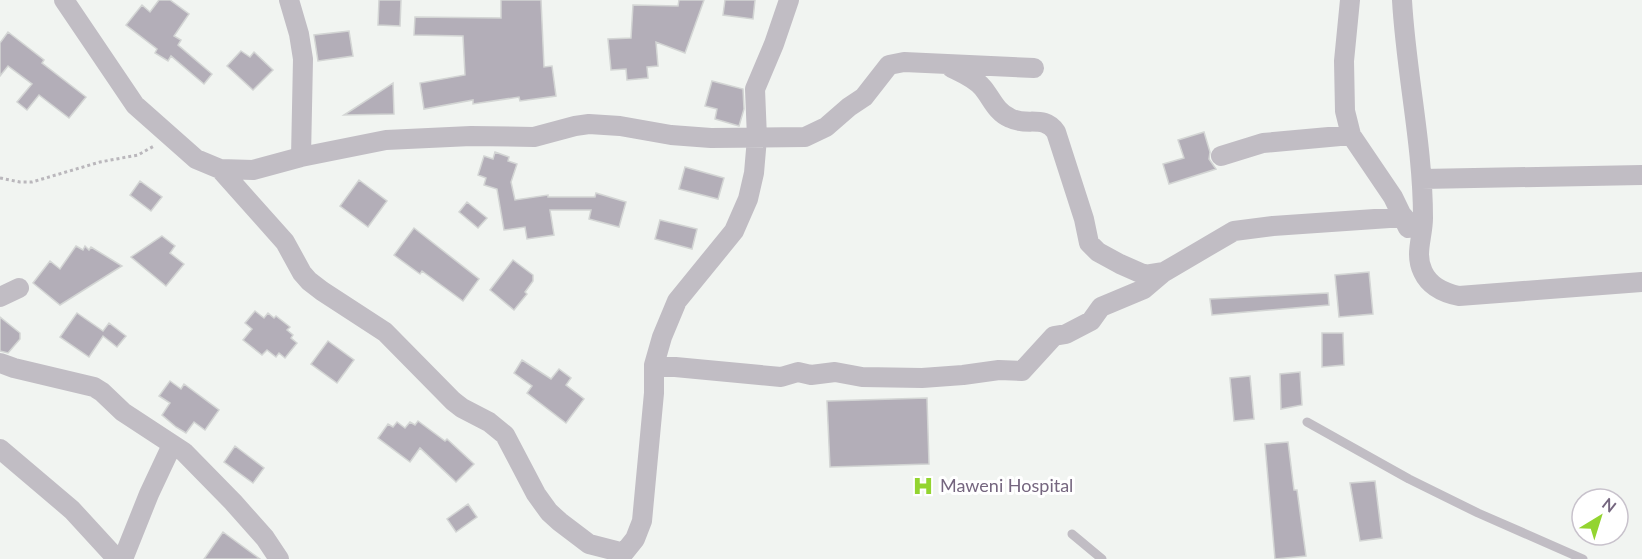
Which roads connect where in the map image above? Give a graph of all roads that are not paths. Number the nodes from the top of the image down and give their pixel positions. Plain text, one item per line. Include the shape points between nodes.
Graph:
1 (64, 0) edge
2 (289, 0) edge
3 (789, 0) edge
4 (1350, 0) edge
5 (1402, 0) edge
6 (947, 65) junction
7 (1034, 69) dead end
8 (1351, 135) junction
9 (757, 138) junction
10 (1221, 156) dead end
11 (301, 158) junction
12 (220, 169) junction
13 (1642, 175) edge
14 (1422, 179) junction
15 (1404, 217) junction
16 (1418, 253) junction
17 (1164, 272) junction
18 (1642, 282) edge
19 (19, 288) dead end
20 (0, 297) edge
21 (0, 363) edge
22 (654, 365) junction
23 (1306, 422) dead end
24 (172, 445) junction
25 (0, 449) edge
26 (1072, 534) dead end
27 (622, 556) edge
28 (117, 559) edge
29 (123, 559) edge
30 (279, 559) edge
31 (1102, 559) edge
32 (1583, 559) edge

1 - 12 street via 135,105 196,159
2 - 11 street via 303,59
3 - 9 street via 756,89
4 - 8 street via 1344,61 1345,111
5 - 14 street
6 - 7 street
6 - 9 street via 888,65 864,97 826,127 805,137
6 - 17 street via 974,79 1002,115 1052,126 1089,243 1098,252 1145,275
8 - 10 street via 1263,143
8 - 15 street
9 - 11 street via 671,135 589,124 534,137 386,140
9 - 22 street via 754,173 741,216 734,231 677,301
11 - 12 street via 253,170
12 - 27 street via 285,242 302,273 315,286 385,332 453,401 505,435 549,512 589,544
13 - 14 street
14 - 16 street via 1423,222
15 - 16 street
15 - 17 street via 1234,231
16 - 18 street via 1422,272 1431,283 1443,293 1459,296
17 - 22 street via 1144,289 1101,308 1091,321 1054,336 1017,372 902,378 798,372 781,377
19 - 20 street
21 - 24 street via 94,387
22 - 27 street via 642,521
23 - 32 lane via 1429,488
24 - 29 street
24 - 30 street via 184,452 233,502
25 - 28 street via 72,510
26 - 31 lane

